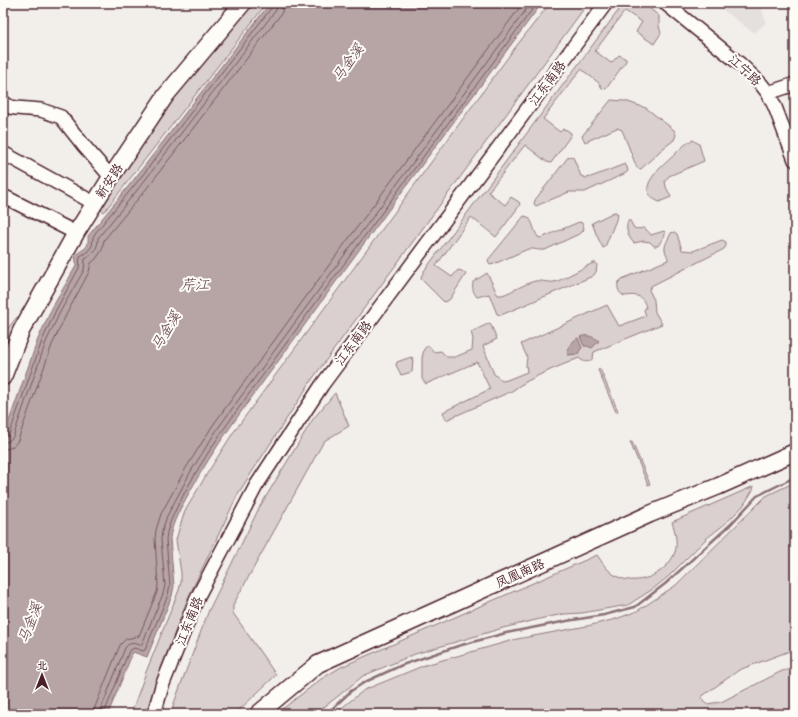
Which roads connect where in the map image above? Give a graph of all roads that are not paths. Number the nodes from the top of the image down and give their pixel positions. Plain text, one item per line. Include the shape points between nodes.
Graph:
1 (243, 3) edge
2 (606, 3) edge
3 (665, 3) edge
4 (795, 84) edge
5 (768, 93) junction
6 (3, 102) edge
7 (3, 153) edge
8 (795, 160) edge
9 (111, 177) junction
10 (3, 196) edge
11 (94, 203) junction
12 (76, 233) junction
13 (3, 377) edge
14 (795, 452) edge
15 (154, 714) edge
16 (258, 714) edge

1 - 9 main road, 新安路 via 166,95
2 - 15 street, 江东南路 via 322,385 256,486 198,596 162,686
3 - 5 street, 江宁路 via 740,64
4 - 5 street
5 - 8 street, 江宁路
6 - 9 street via 10,107 41,110 61,117
7 - 11 street
9 - 11 main road, 新安路
10 - 12 street
11 - 12 main road, 新安路
12 - 13 main road, 新安路 via 21,331
14 - 16 main road, 凤凰南路 via 650,514 318,664

